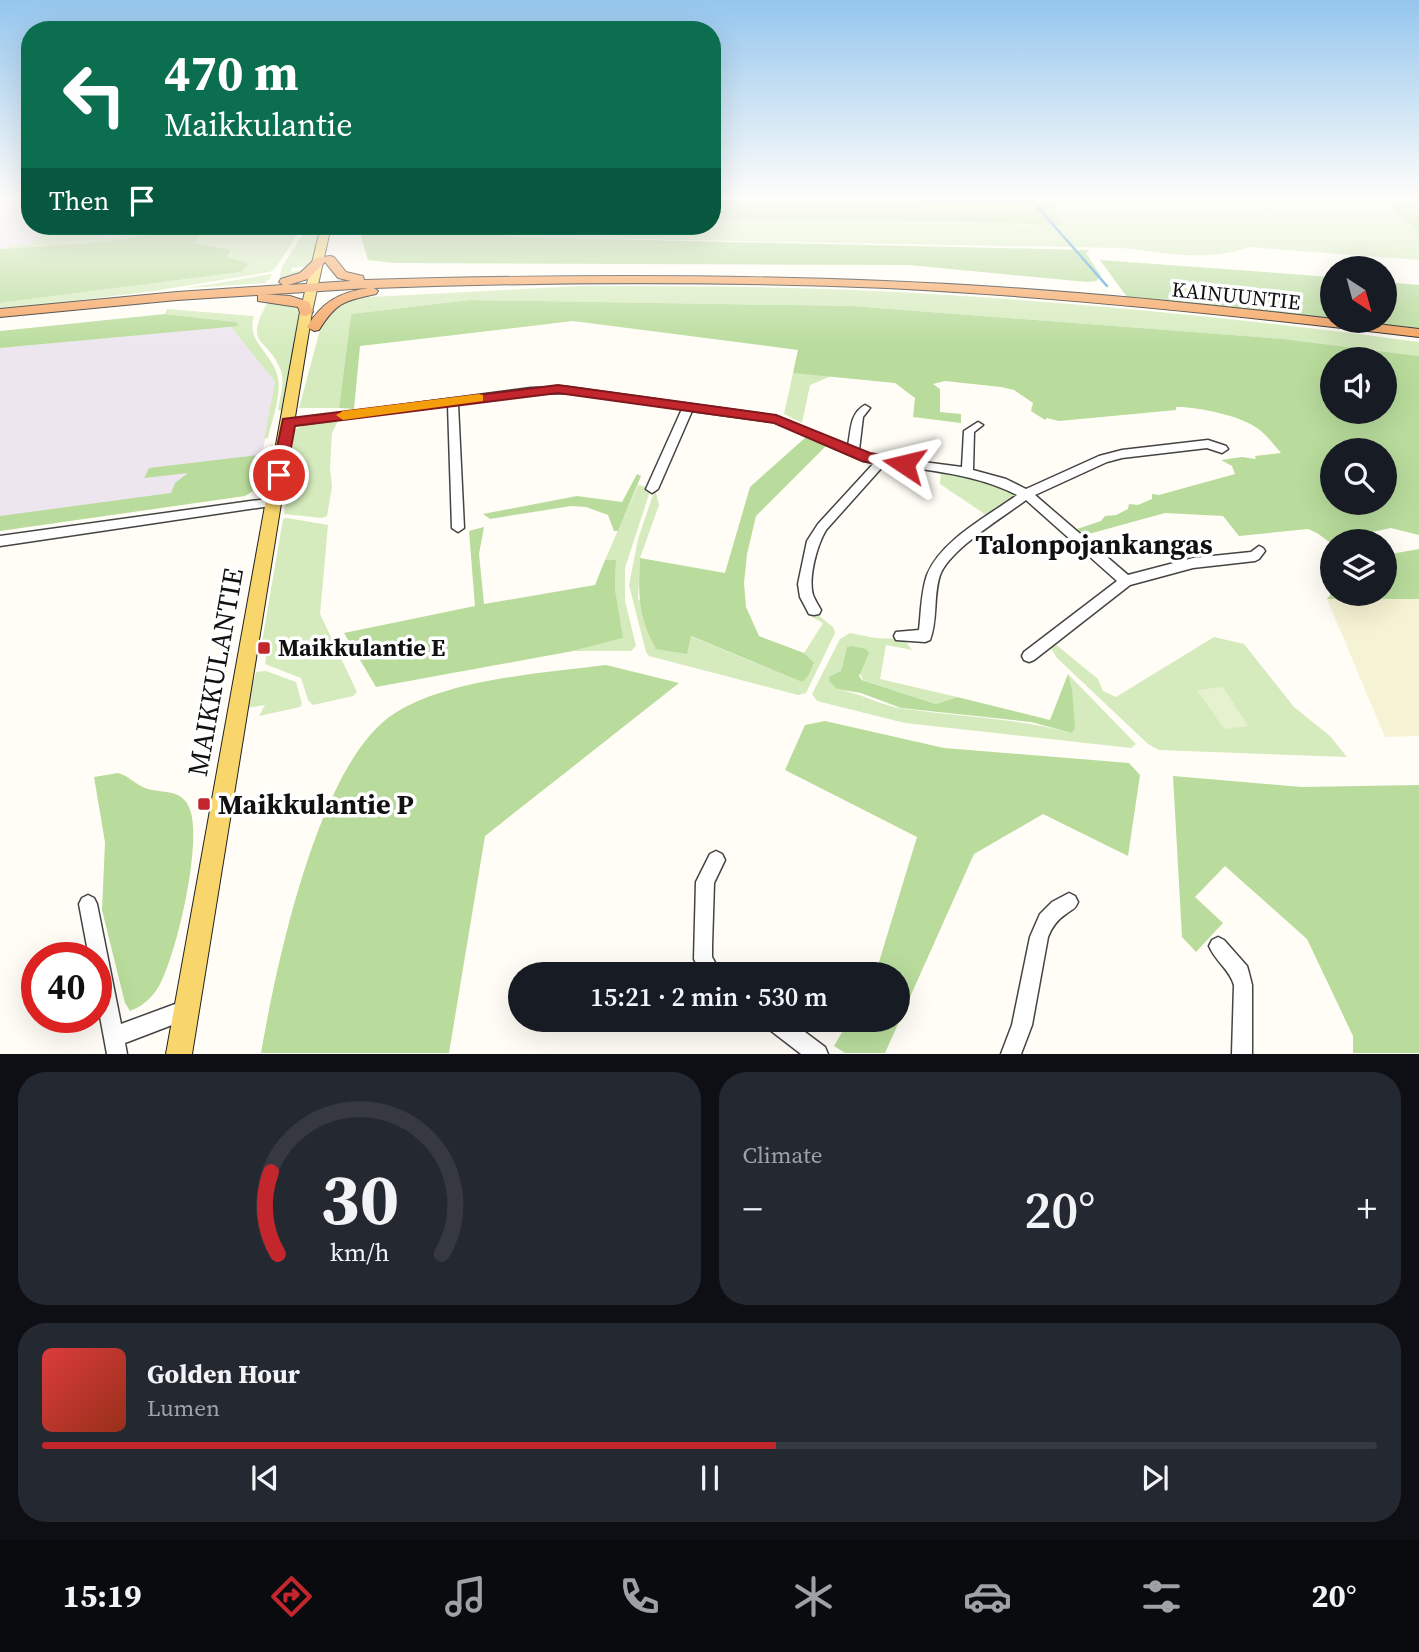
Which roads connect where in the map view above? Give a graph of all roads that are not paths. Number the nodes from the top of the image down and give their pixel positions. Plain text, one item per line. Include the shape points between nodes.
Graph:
1 (326, 249) edge
2 (328, 249) edge
3 (325, 260) junction
4 (381, 285) junction
5 (317, 289) junction
6 (221, 291) junction
7 (245, 297) junction
8 (306, 312) junction
9 (0, 315) edge
10 (314, 327) junction
11 (1419, 333) edge
12 (1419, 339) edge
13 (302, 343) junction
14 (453, 402) junction
15 (689, 406) junction
16 (866, 408) dead end
17 (288, 423) junction
18 (978, 425) dead end
19 (1222, 449) dead end
20 (853, 452) junction
21 (883, 461) junction
22 (967, 472) junction
23 (652, 489) dead end
24 (1026, 494) junction
25 (274, 502) junction
26 (458, 528) dead end
27 (0, 541) edge
28 (1259, 551) dead end
29 (1126, 581) junction
30 (814, 610) dead end
31 (901, 636) dead end
32 (1030, 656) dead end
33 (716, 860) dead end
34 (1069, 902) dead end
35 (88, 904) dead end
36 (1218, 946) dead end
37 (705, 962) edge
38 (186, 1010) junction
39 (790, 1032) edge
40 (116, 1045) edge
41 (179, 1054) edge
42 (818, 1054) edge
43 (1011, 1054) edge
44 (1242, 1054) edge

1 - 3 main road
2 - 3 main road
3 - 4 highway via 342,275
3 - 5 main road
3 - 6 highway via 296,279
4 - 5 highway, KAINUUNTIE
4 - 10 highway via 332,301
4 - 11 highway, KAINUUNTIE via 595,277 876,283 1124,300
4 - 12 highway, KAINUUNTIE via 875,288 1126,305
5 - 6 highway, KAINUUNTIE
5 - 7 highway, KAINUUNTIE
5 - 8 main road, MAIKKULANTIE
5 - 10 main road, MAIKKULANTIE
6 - 9 highway, KAINUUNTIE
7 - 8 highway via 298,302
7 - 9 highway, KAINUUNTIE
8 - 13 main road, MAIKKULANTIE
10 - 13 main road, MAIKKULANTIE
13 - 17 main road, MAIKKULANTIE
14 - 15 street via 558,389
14 - 17 street
14 - 26 street
15 - 20 street via 776,419
15 - 23 street
16 - 20 street via 858,417
17 - 25 main road, MAIKKULANTIE
18 - 22 street via 969,430
19 - 24 street via 1208,444 1122,454
20 - 21 street
21 - 22 street
21 - 30 street via 813,541 805,584
22 - 24 street
24 - 29 street
24 - 31 street via 944,556 933,577 925,636
25 - 27 street
25 - 38 main road, MAIKKULANTIE
28 - 29 street via 1255,556 1193,563
29 - 32 street
33 - 37 street via 705,882
34 - 43 street via 1046,920
35 - 40 street
36 - 44 street via 1240,973 1243,985
38 - 40 street
38 - 41 main road, MAIKKULANTIE
39 - 42 street

